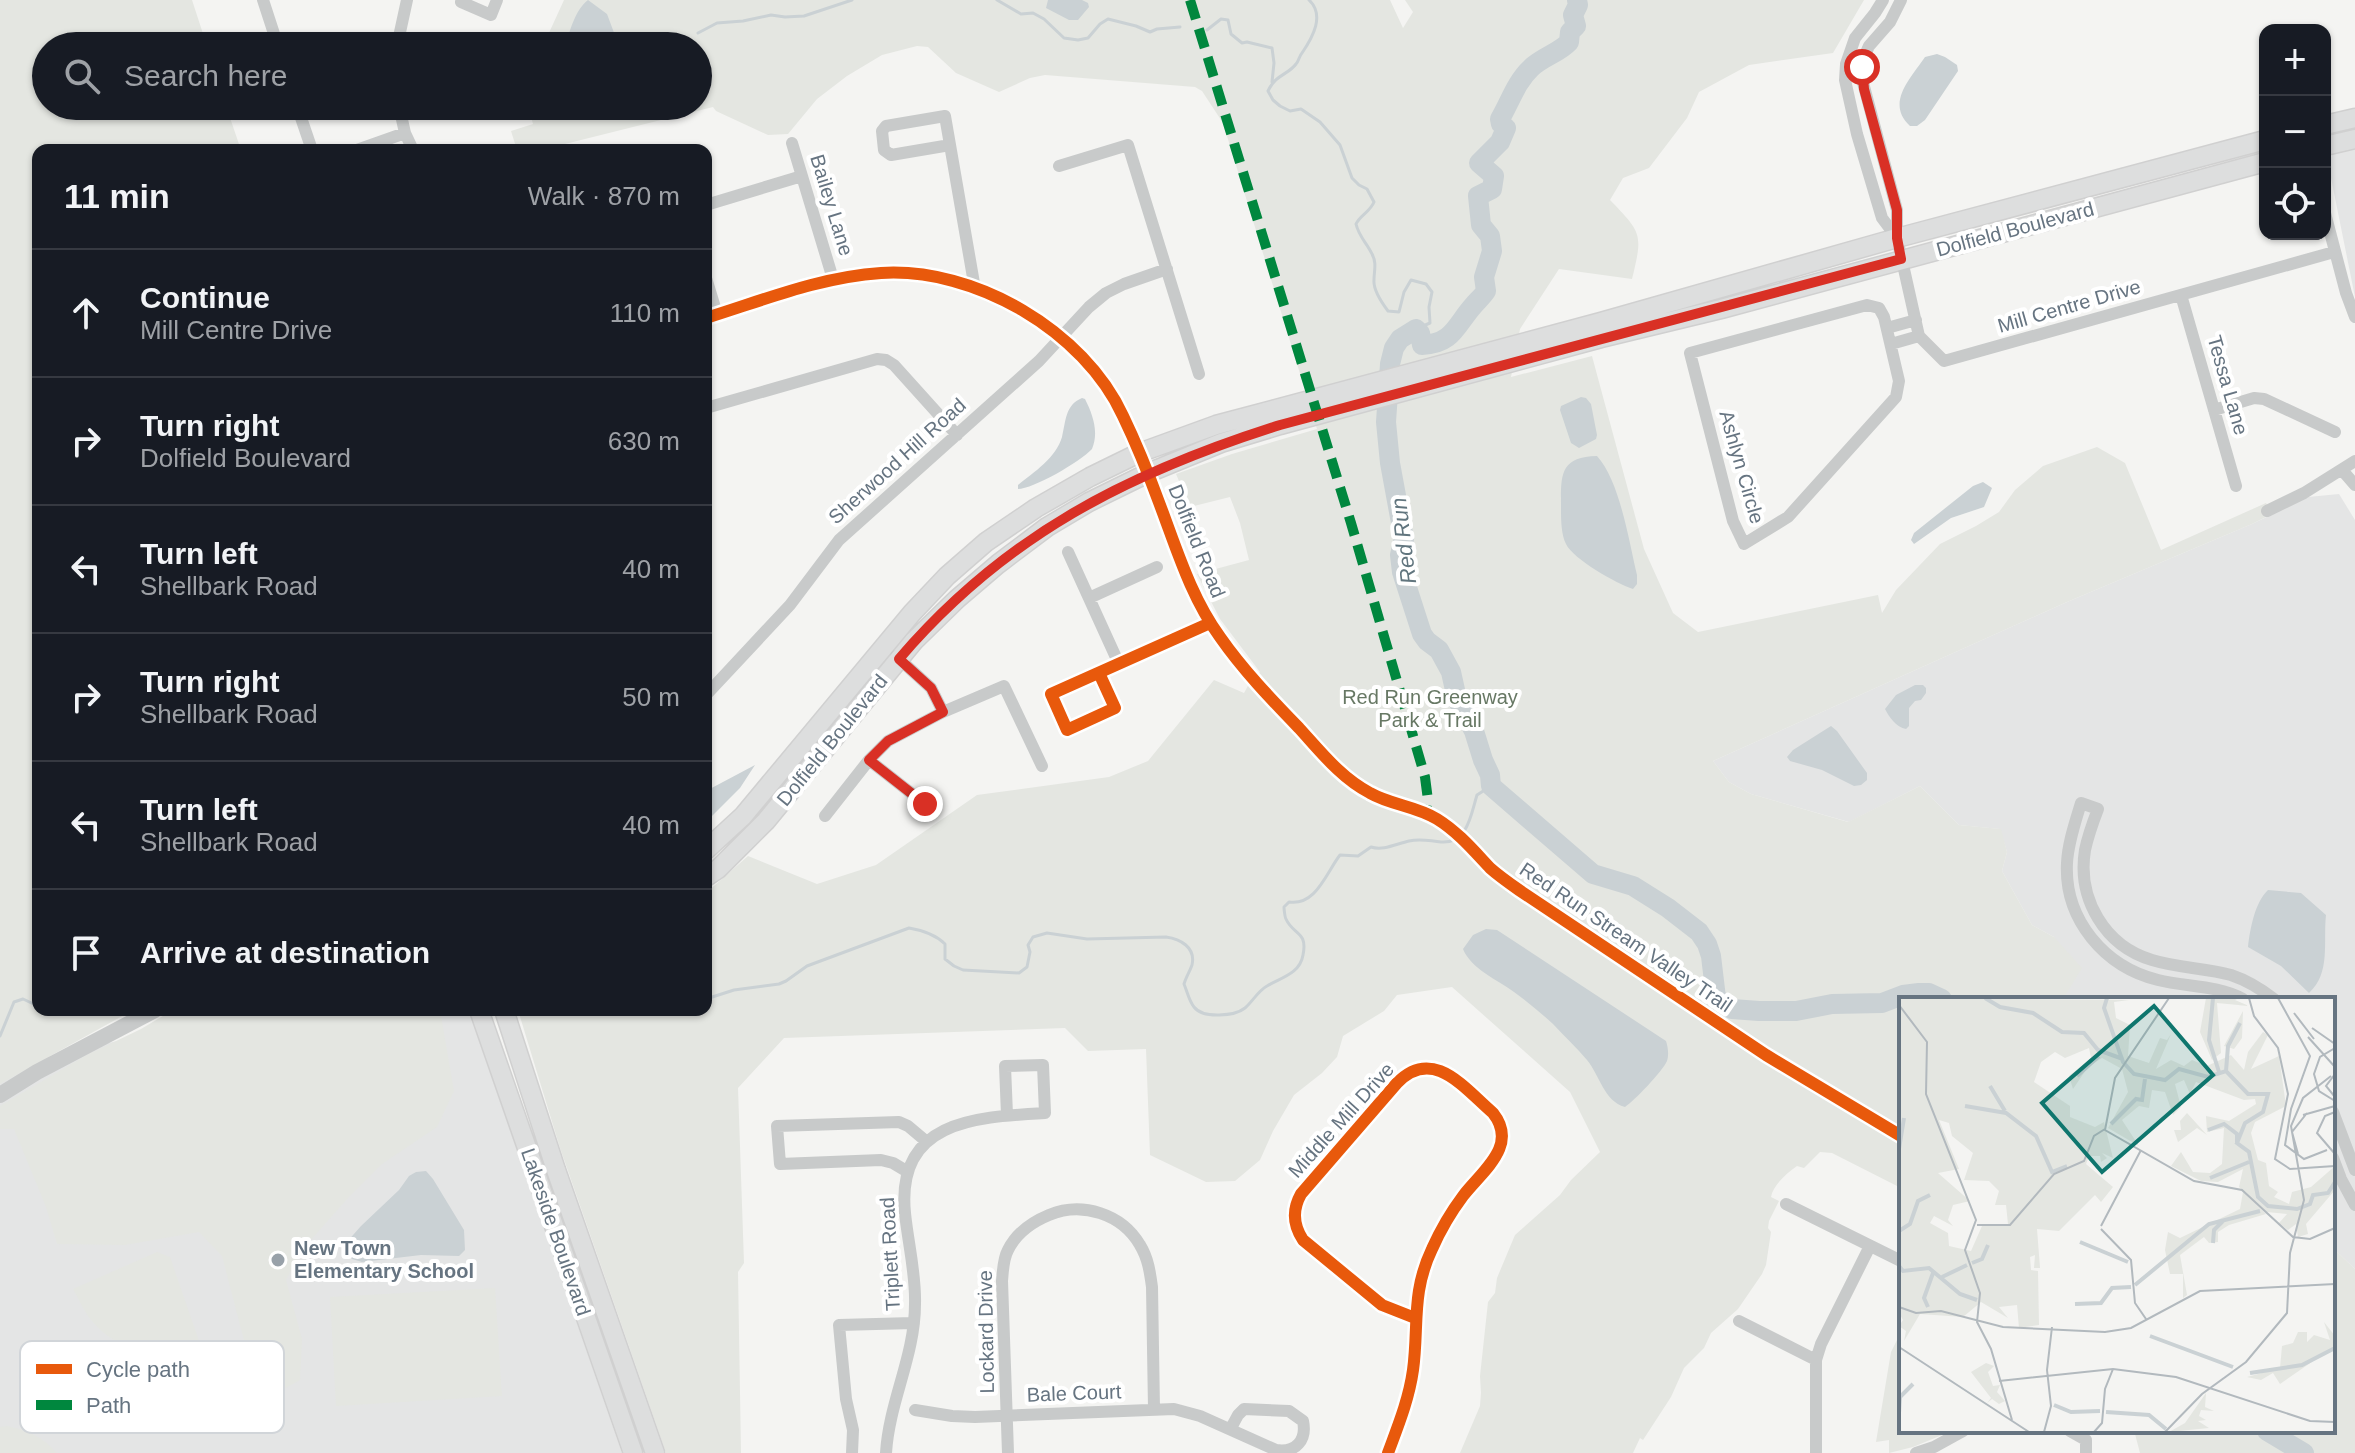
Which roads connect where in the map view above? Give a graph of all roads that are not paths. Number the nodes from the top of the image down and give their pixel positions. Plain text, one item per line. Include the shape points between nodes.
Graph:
1 (263, 0) edge
2 (407, 0) edge
3 (462, 0) edge
4 (497, 0) edge
5 (1883, 0) edge
6 (1901, 0) edge
7 (273, 32) edge
8 (400, 32) edge
9 (2355, 118) edge
10 (302, 120) edge
11 (402, 120) edge
12 (2331, 124) edge
13 (405, 133) junction
14 (2355, 139) edge
15 (2259, 142) edge
16 (792, 143) dead end
17 (310, 144) edge
18 (374, 144) edge
19 (410, 144) edge
20 (950, 145) junction
21 (2331, 145) edge
22 (2259, 164) edge
23 (1059, 166) dead end
24 (802, 176) junction
25 (712, 203) edge
26 (1897, 238) junction
27 (2331, 239) edge
28 (2334, 252) junction
29 (1901, 259) junction
30 (1167, 269) junction
31 (833, 279) junction
32 (975, 289) junction
33 (2181, 295) junction
34 (712, 316) edge
35 (2355, 317) edge
36 (1916, 320) junction
37 (1887, 328) junction
38 (1919, 336) junction
39 (1062, 339) junction
40 (1891, 344) junction
41 (1520, 352) junction
42 (1199, 374) dead end
43 (712, 406) edge
44 (2214, 410) junction
45 (1278, 417) junction
46 (2335, 432) dead end
47 (957, 435) junction
48 (1139, 453) junction
49 (2355, 461) edge
50 (2342, 470) junction
51 (1148, 473) junction
52 (2355, 485) edge
53 (2236, 486) dead end
54 (2267, 511) dead end
55 (1068, 552) dead end
56 (1157, 567) dead end
57 (1089, 598) junction
58 (883, 647) junction
59 (899, 659) junction
60 (1119, 664) junction
61 (1099, 673) junction
62 (712, 689) edge
63 (943, 712) junction
64 (869, 760) junction
65 (1042, 766) dead end
66 (925, 804) dead end
67 (825, 816) dead end
68 (712, 844) edge
69 (712, 873) edge
70 (2238, 997) edge
71 (2271, 997) edge
72 (144, 1016) edge
73 (481, 1016) edge
74 (495, 1016) edge
75 (506, 1016) edge
76 (0, 1095) edge
77 (1007, 1115) junction
78 (2335, 1117) edge
79 (927, 1142) junction
80 (2335, 1162) edge
81 (556, 1170) junction
82 (2355, 1170) edge
83 (908, 1172) junction
84 (1786, 1204) dead end
85 (2355, 1205) edge
86 (1870, 1246) junction
87 (1899, 1260) edge
88 (1415, 1318) junction
89 (1739, 1321) dead end
90 (913, 1323) junction
91 (1816, 1360) junction
92 (1154, 1409) junction
93 (915, 1410) dead end
94 (1007, 1415) junction
95 (1231, 1428) junction
96 (1960, 1433) edge
97 (2074, 1433) edge
98 (1935, 1450) edge
99 (633, 1453) edge
100 (655, 1453) edge
101 (852, 1453) edge
102 (886, 1453) edge
103 (1008, 1453) edge
104 (1388, 1453) edge
105 (1816, 1453) edge
106 (1916, 1453) edge
107 (2086, 1453) edge

1 - 7 street
2 - 8 street
3 - 4 street via 491,15
5 - 26 street via 1855,38 1845,80 1882,218
6 - 26 street via 1869,46 1862,67 1897,210
9 - 12 main road
10 - 17 street
11 - 13 street
13 - 18 street
13 - 19 street
14 - 21 main road
15 - 26 main road, Dolfield Boulevard
16 - 24 street, Bailey Lane
20 - 20 street via 945,116 882,131 884,150 891,155
20 - 32 street
22 - 29 main road, Dolfield Boulevard
23 - 30 street via 1128,145
24 - 25 street
24 - 31 street, Bailey Lane
26 - 29 street
26 - 41 main road, Dolfield Boulevard
27 - 28 street
28 - 33 street, Mill Centre Drive
28 - 35 street
29 - 36 street
29 - 41 main road, Dolfield Boulevard via 1721,309
30 - 39 street, Sherwood Hill Road via 1106,293
30 - 42 street
31 - 32 street, Dolfield Road via 914,275
31 - 34 street, Dolfield Road
32 - 39 street, Dolfield Road via 1034,317
33 - 38 street, Mill Centre Drive via 1944,361
33 - 44 street, Tessa Lane
36 - 37 street
36 - 38 street
37 - 40 street, Ashlyn Circle
37 - 40 street, Ashlyn Circle via 1879,308 1867,305 1690,353 1730,510 1744,544 1788,517 1892,404 1900,386
38 - 40 street
39 - 47 street, Sherwood Hill Road
39 - 48 street, Dolfield Road via 1103,381
41 - 45 main road, Dolfield Boulevard
43 - 47 street via 886,360
44 - 46 street via 2264,399
44 - 53 street, Tessa Lane
45 - 48 main road, Dolfield Boulevard via 1216,425
45 - 51 main road, Dolfield Boulevard
47 - 62 street, Sherwood Hill Road via 839,540 790,605
48 - 51 street, Dolfield Road
48 - 58 main road, Dolfield Boulevard via 986,542 947,576
49 - 50 street
50 - 52 street
50 - 54 street
51 - 59 main road, Dolfield Boulevard via 1089,502 1025,544 957,599
51 - 60 street, Dolfield Road via 1210,623
55 - 57 street
56 - 57 street
57 - 60 street
58 - 59 street
58 - 68 main road, Dolfield Boulevard via 743,816
59 - 63 street via 931,688
59 - 69 main road, Dolfield Boulevard via 766,821
60 - 61 street
61 - 61 street via 1051,694 1067,730 1115,708
63 - 64 street via 888,741
63 - 65 street via 1004,686
64 - 66 street
64 - 67 street
70 - 71 street via 2145,977 2097,946 2076,914 2067,878 2069,845 2081,803 2098,809 2085,849 2084,876 2091,905 2110,935 2136,954 2230,975
72 - 76 street
73 - 99 main road, Lakeside Boulevard
74 - 81 main road via 528,1113
75 - 81 main road, Lakeside Boulevard
77 - 77 street, Triplett Road via 1005,1066 1043,1065 1045,1113
77 - 79 street, Triplett Road via 956,1124
78 - 82 street
79 - 83 street, Triplett Road
79 - 83 street via 899,1122 777,1126 780,1164 881,1160
80 - 85 street
81 - 100 main road, Lakeside Boulevard
83 - 90 street, Triplett Road via 904,1210 914,1284
84 - 86 street
86 - 87 street
86 - 91 street
88 - 88 street, Middle Mill Drive via 1431,1251 1463,1195 1499,1152 1502,1130 1493,1113 1448,1074 1424,1067 1405,1074 1301,1194 1294,1212 1303,1240 1382,1305
88 - 104 street, Middle Mill Drive via 1409,1395
89 - 91 street
90 - 101 street via 839,1325
90 - 102 street, Triplett Road
91 - 105 street
92 - 94 street, Bale Court
92 - 94 street, Lockard Drive via 1152,1287 1146,1257 1116,1221 1085,1209 1040,1218 1008,1251 1002,1281
92 - 95 street, Bale Court via 1186,1411
93 - 94 street, Bale Court
94 - 103 street, Lockard Drive
95 - 95 street, Bale Court via 1284,1451 1299,1445 1305,1430 1303,1421 1289,1411 1252,1409 1244,1409
96 - 98 street
97 - 107 street via 2086,1440
98 - 106 street

